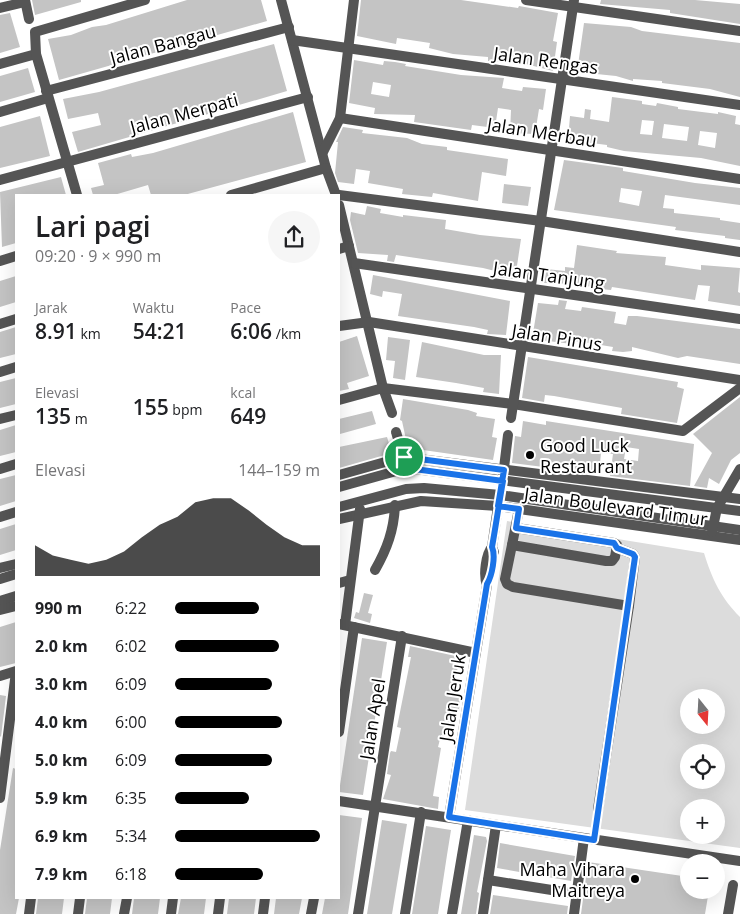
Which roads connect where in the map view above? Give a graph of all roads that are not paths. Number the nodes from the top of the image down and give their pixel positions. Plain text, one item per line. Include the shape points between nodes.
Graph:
1 (145, 0) edge
2 (281, 0) edge
3 (354, 0) edge
4 (526, 0) edge
5 (25, 1) edge
6 (573, 3) edge
7 (0, 8) edge
8 (30, 19) dead end
9 (289, 27) junction
10 (740, 32) edge
11 (292, 40) junction
12 (347, 47) junction
13 (36, 54) junction
14 (0, 64) edge
15 (562, 78) junction
16 (47, 95) junction
17 (308, 97) junction
18 (740, 105) edge
19 (0, 112) edge
20 (340, 118) junction
21 (552, 150) junction
22 (323, 152) junction
23 (67, 161) junction
24 (326, 168) junction
25 (740, 179) edge
26 (0, 180) edge
27 (77, 194) edge
28 (235, 194) edge
29 (337, 194) edge
30 (340, 195) edge
31 (340, 209) edge
32 (542, 221) junction
33 (349, 246) junction
34 (340, 249) edge
35 (740, 252) edge
36 (15, 256) edge
37 (0, 261) edge
38 (354, 263) junction
39 (530, 288) junction
40 (15, 319) edge
41 (740, 319) edge
42 (369, 322) junction
43 (0, 324) edge
44 (340, 326) edge
45 (522, 347) junction
46 (15, 367) edge
47 (0, 372) edge
48 (740, 380) edge
49 (383, 388) junction
50 (740, 388) edge
51 (340, 400) edge
52 (514, 404) junction
53 (392, 413) dead end
54 (15, 415) edge
55 (511, 418) dead end
56 (0, 420) edge
57 (396, 432) dead end
58 (508, 435) dead end
59 (404, 457) junction
60 (15, 464) edge
61 (407, 468) junction
62 (0, 469) edge
63 (740, 469) edge
64 (504, 470) junction
65 (340, 475) edge
66 (503, 481) junction
67 (340, 487) edge
68 (500, 495) junction
69 (723, 497) junction
70 (740, 499) edge
71 (362, 501) junction
72 (395, 506) junction
73 (498, 506) junction
74 (340, 507) edge
75 (717, 508) junction
76 (519, 509) junction
77 (740, 511) edge
78 (15, 512) edge
79 (359, 513) junction
80 (0, 517) edge
81 (340, 519) edge
82 (516, 528) junction
83 (740, 530) edge
84 (713, 531) junction
85 (740, 540) edge
86 (512, 545) junction
87 (617, 548) junction
88 (15, 564) edge
89 (0, 568) edge
90 (375, 570) dead end
91 (15, 574) edge
92 (0, 578) edge
93 (350, 580) junction
94 (340, 583) edge
95 (15, 596) edge
96 (0, 601) edge
97 (15, 606) edge
98 (629, 606) junction
99 (0, 610) edge
100 (346, 625) edge
101 (402, 636) junction
102 (476, 653) junction
103 (15, 672) edge
104 (0, 676) edge
105 (15, 682) edge
106 (340, 717) edge
107 (8, 752) edge
108 (0, 798) edge
109 (340, 801) edge
110 (375, 806) junction
111 (598, 809) road end
112 (421, 812) junction
113 (449, 817) junction
114 (468, 820) junction
115 (496, 825) junction
116 (589, 839) junction
117 (740, 861) edge
118 (488, 880) junction
119 (733, 885) dead end
120 (577, 894) junction
121 (31, 899) edge
122 (80, 899) edge
123 (127, 899) edge
124 (173, 899) edge
125 (220, 899) edge
126 (265, 899) edge
127 (314, 899) edge
128 (29, 914) edge
129 (78, 914) edge
130 (124, 914) edge
131 (171, 914) edge
132 (218, 914) edge
133 (262, 914) edge
134 (311, 914) edge
135 (358, 914) edge
136 (405, 914) edge
137 (452, 914) edge
138 (483, 914) edge
139 (574, 914) edge
140 (728, 914) edge

1 - 13 street via 35,32
2 - 9 street
3 - 12 street
4 - 6 street
5 - 7 street
5 - 8 street
6 - 10 street
6 - 15 street
9 - 11 street
9 - 16 street, Jalan Bangau
11 - 12 street, Jalan Rengas
11 - 17 street
12 - 15 street, Jalan Rengas
12 - 20 street
13 - 14 street
13 - 16 street
15 - 18 street, Jalan Rengas
15 - 21 street
16 - 19 street, Jalan Bangau
16 - 23 street
17 - 22 street
17 - 23 street, Jalan Merpati
20 - 21 street, Jalan Merbau
20 - 22 street
21 - 25 street, Jalan Merbau
21 - 32 street
22 - 24 street
23 - 26 street, Jalan Merpati
23 - 27 street
24 - 28 street
24 - 29 street
30 - 32 street
31 - 33 street
32 - 35 street
32 - 39 street
33 - 34 street
33 - 38 street
36 - 37 street
38 - 39 street, Jalan Tanjung
38 - 42 street
39 - 41 street, Jalan Tanjung
39 - 45 street
40 - 43 street
42 - 44 street, Jalan Pinus
42 - 45 street, Jalan Pinus
42 - 49 street
45 - 48 street, Jalan Pinus
45 - 52 street
46 - 47 street
49 - 51 street
49 - 52 street
49 - 53 street
50 - 52 street via 687,430 680,431
52 - 55 street
54 - 56 street
57 - 59 street
58 - 64 street, Jalan Jeruk
59 - 61 street
59 - 64 street
59 - 65 street
60 - 62 street
61 - 66 street, Jalan Boulevard Timur
61 - 67 street, Jalan Boulevard Timur
63 - 69 street
64 - 66 street, Jalan Jeruk
64 - 69 street
66 - 68 street, Jalan Jeruk
66 - 75 street, Jalan Boulevard Timur
68 - 71 street, Jalan Boulevard Timur via 414,488
68 - 73 street, Jalan Jeruk
68 - 84 street, Jalan Boulevard Timur
69 - 70 street
69 - 75 street
71 - 74 street, Jalan Boulevard Timur
71 - 79 street
72 - 73 street, Jalan Boulevard Timur via 422,501
72 - 79 street, Jalan Boulevard Timur
72 - 90 street via 393,528
73 - 76 street, Jalan Boulevard Timur
73 - 102 street, Jalan Jeruk via 490,580
75 - 77 street, Jalan Boulevard Timur
75 - 84 street
76 - 82 street
76 - 84 street, Jalan Boulevard Timur
78 - 80 street
79 - 81 street, Jalan Boulevard Timur
79 - 93 street
82 - 86 street
82 - 87 street via 614,543
83 - 84 street, Jalan Boulevard Timur
84 - 85 street, Jalan Boulevard Timur
86 - 87 street via 606,561 612,561
86 - 98 street via 505,579 513,587
87 - 98 street via 635,557
88 - 89 street
91 - 92 street
93 - 94 street
93 - 100 street
95 - 96 street
97 - 99 street
98 - 111 street
100 - 101 street
100 - 106 street
101 - 102 street
101 - 110 street, Jalan Apel
102 - 113 street, Jalan Jeruk
103 - 104 street
105 - 107 street
107 - 108 street
109 - 110 street
110 - 112 street
110 - 135 street, Jalan Apel
112 - 113 street
112 - 136 street
113 - 114 street
114 - 115 street
114 - 137 street
115 - 116 street
115 - 118 street
116 - 117 street
116 - 120 street
118 - 120 street
118 - 138 street
119 - 140 street
120 - 139 street
121 - 128 street
122 - 129 street
123 - 130 street
124 - 131 street
125 - 132 street
126 - 133 street
127 - 134 street

